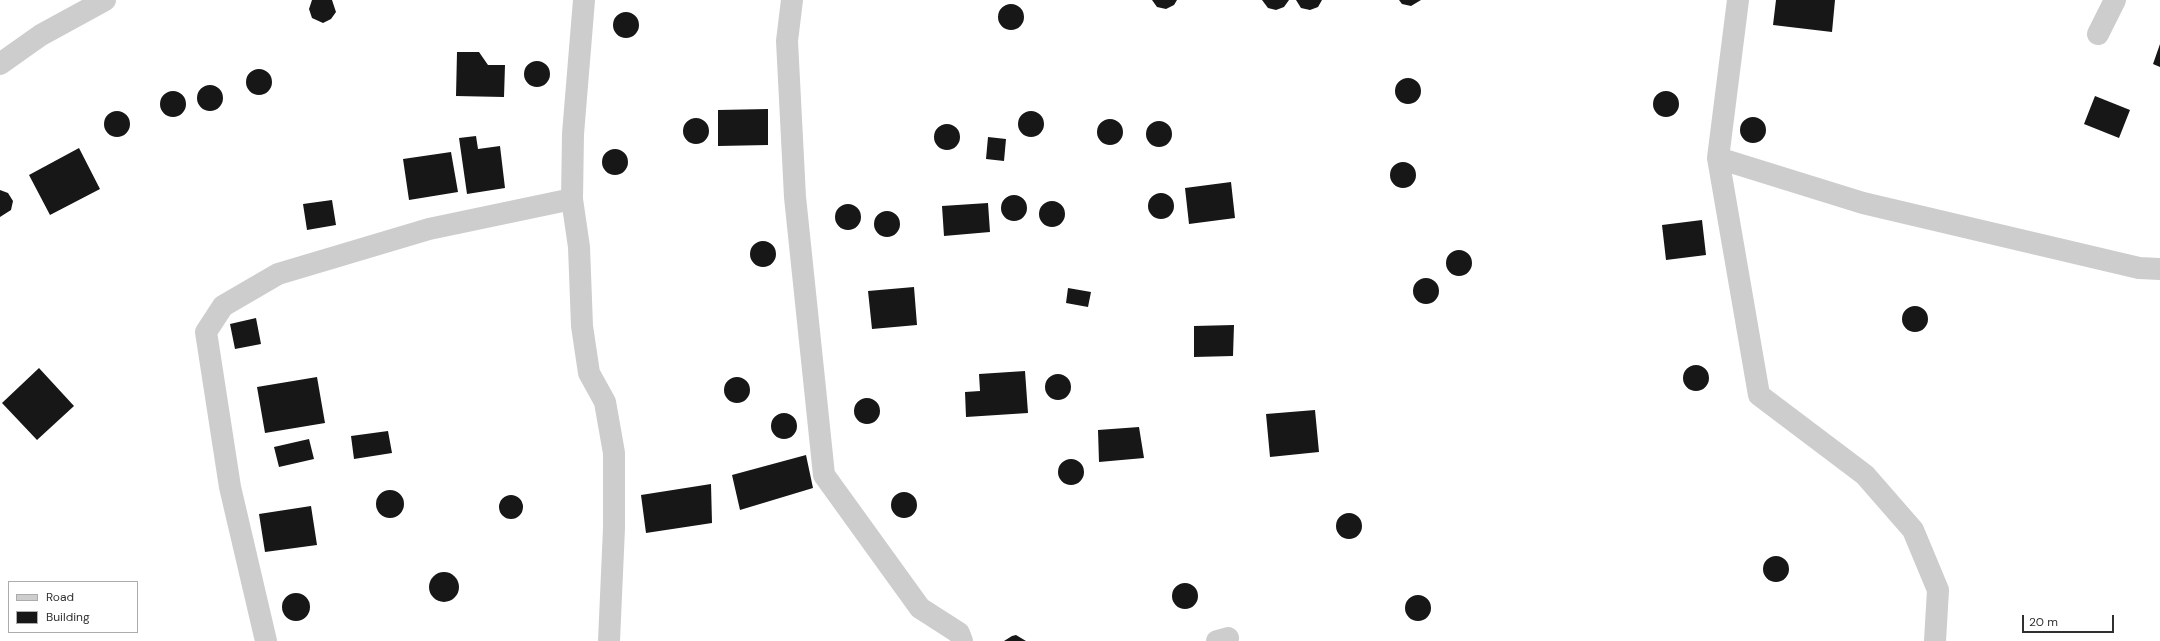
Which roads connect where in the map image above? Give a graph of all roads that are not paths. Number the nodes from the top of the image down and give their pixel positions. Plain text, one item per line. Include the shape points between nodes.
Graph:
1 (105, 0) edge
2 (584, 0) edge
3 (792, 0) edge
4 (1738, 0) edge
5 (2115, 0) edge
6 (2098, 34) dead end
7 (0, 64) edge
8 (1718, 158) junction
9 (572, 199) junction
10 (2160, 269) edge
11 (266, 641) edge
12 (608, 641) edge
13 (962, 641) edge
14 (1935, 641) edge

1 - 7 street via 41,35
2 - 9 street via 573,134
3 - 13 street via 787,41 795,197 824,475 920,608 958,633
4 - 8 street
5 - 6 street
8 - 10 street via 1864,203 2139,268
8 - 14 street via 1760,395 1865,475 1913,530 1938,590
9 - 11 street via 429,229 278,274 223,306 206,332 230,487
9 - 12 street via 579,247 582,326 589,373 605,402 614,453

